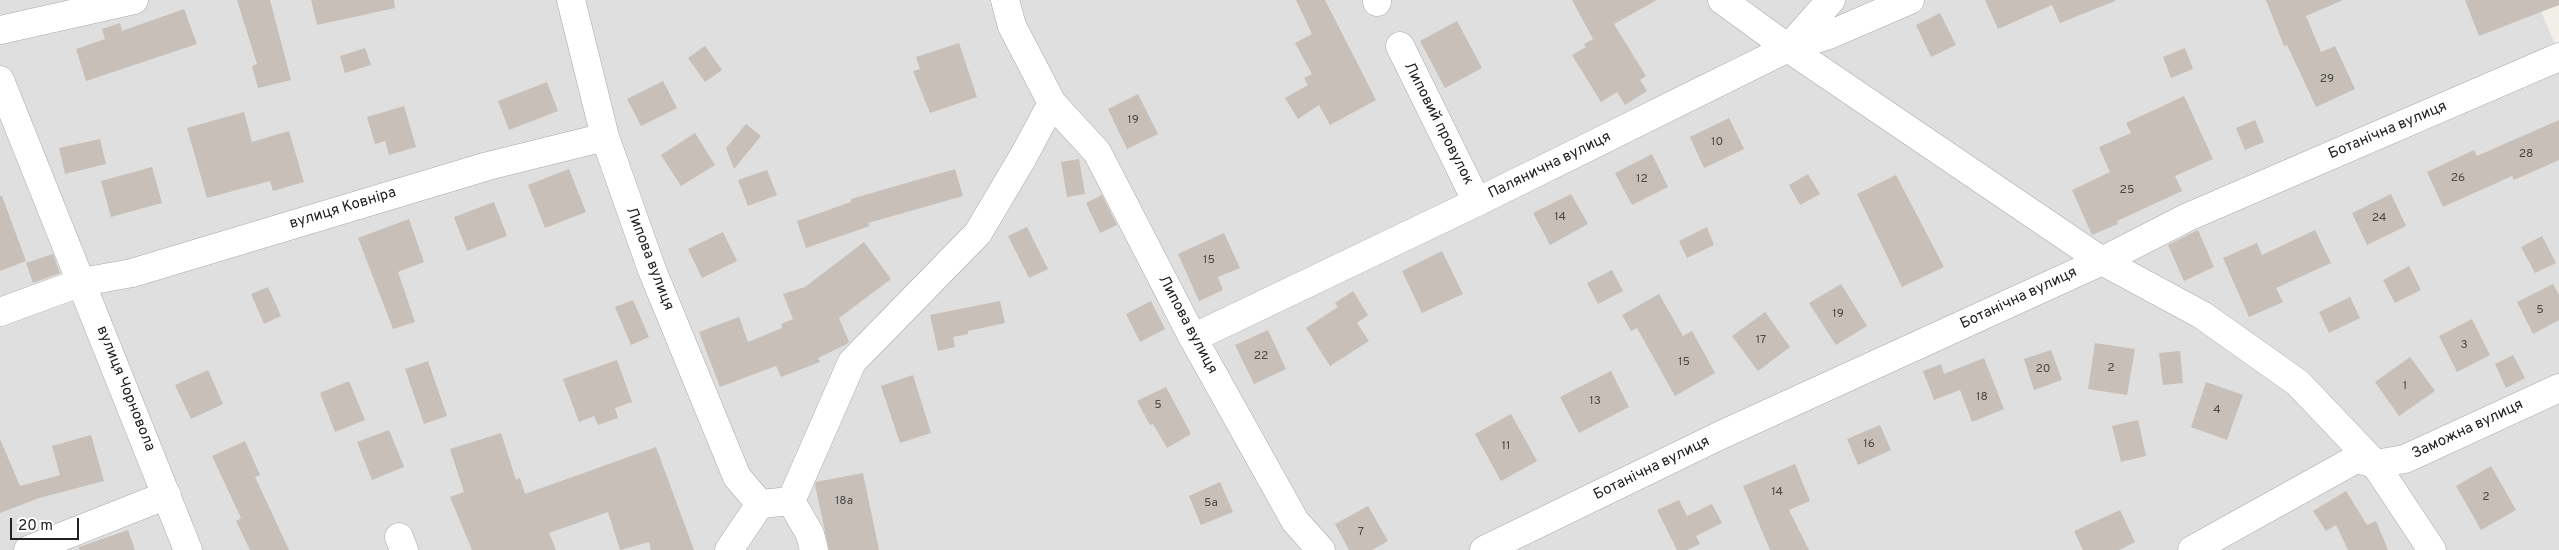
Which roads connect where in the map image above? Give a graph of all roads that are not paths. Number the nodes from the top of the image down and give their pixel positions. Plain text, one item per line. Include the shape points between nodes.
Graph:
1 (134, 0) edge
2 (571, 0) edge
3 (1005, 0) edge
4 (1722, 0) edge
5 (1831, 0) edge
6 (1910, 0) edge
7 (0, 30) edge
8 (1400, 46) dead end
9 (1788, 48) junction
10 (2559, 57) edge
11 (0, 80) edge
12 (1052, 103) junction
13 (605, 137) junction
14 (1477, 202) junction
15 (2102, 261) junction
16 (82, 282) junction
17 (0, 312) edge
18 (1193, 338) junction
19 (2559, 388) edge
20 (2375, 464) junction
21 (167, 496) junction
22 (790, 501) junction
23 (760, 504) junction
24 (28, 550) edge
25 (188, 550) edge
26 (730, 550) edge
27 (814, 550) edge
28 (1321, 550) edge
29 (1484, 550) edge
30 (2192, 550) edge
31 (2432, 550) edge

1 - 7 street
2 - 13 street, Липова вулиця
3 - 12 street, Липова вулиця via 1012,26
4 - 9 street
5 - 9 street
6 - 9 street, Палянична вулиця via 1830,35
8 - 14 street, Липовий провулок
9 - 14 street, Палянична вулиця
9 - 15 street
10 - 15 street, Ботанічна вулиця via 2188,217
11 - 16 street, вулиця Чорновола
12 - 18 street, Липова вулиця via 1097,152
12 - 22 street via 978,233 852,362
13 - 16 street, вулиця Ковніра via 488,166 132,273
13 - 23 street, Липова вулиця via 652,270 737,477
14 - 18 street, Палянична вулиця
15 - 20 street via 2202,315 2298,382
15 - 29 street, Ботанічна вулиця via 1721,435
16 - 17 street
16 - 21 street, вулиця Чорновола
18 - 28 street, Липова вулиця via 1295,521
19 - 20 street, Заможна вулиця via 2405,459
20 - 30 street, Заможна вулиця via 2356,459
20 - 31 street
21 - 24 street
21 - 25 street, вулиця Чорновола
22 - 23 street
22 - 27 street via 810,534
23 - 26 street

